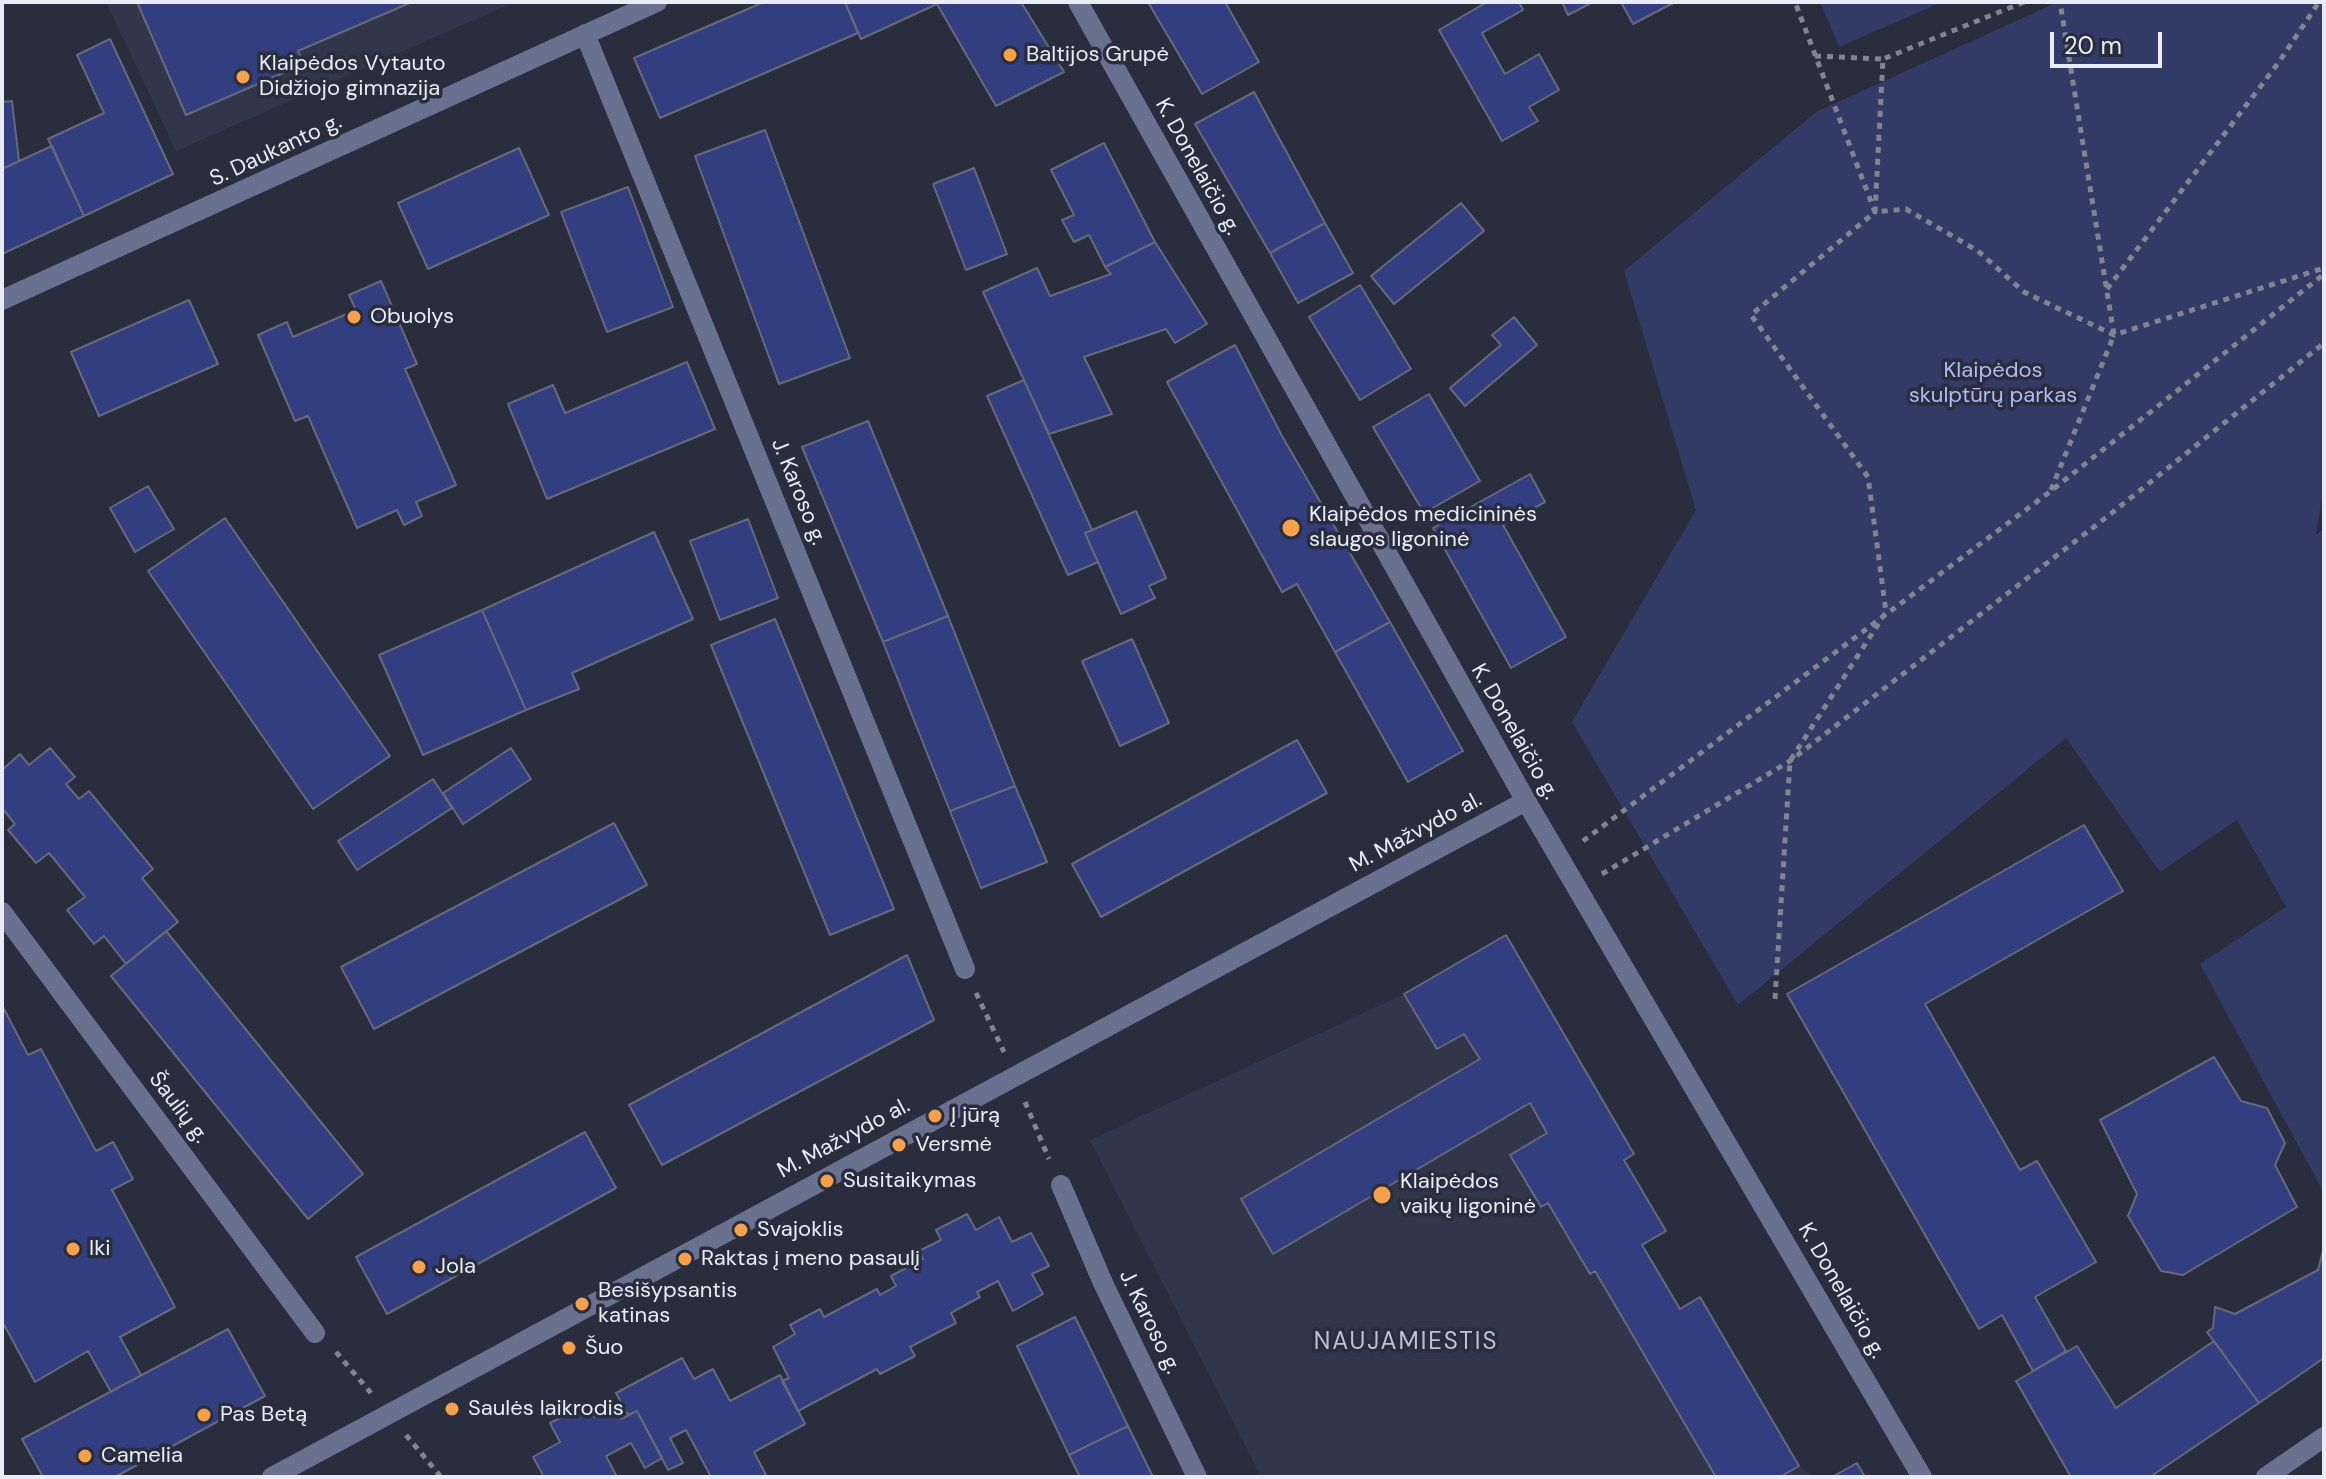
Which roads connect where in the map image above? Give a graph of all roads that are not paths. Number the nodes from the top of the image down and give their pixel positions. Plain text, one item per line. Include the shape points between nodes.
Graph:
1 (657, 2) edge
2 (1078, 2) edge
3 (585, 34) junction
4 (2, 300) edge
5 (1526, 801) junction
6 (2, 912) edge
7 (965, 969) dead end
8 (1061, 1185) dead end
9 (315, 1333) dead end
10 (2324, 1437) edge
11 (272, 1477) edge
12 (1197, 1477) edge
13 (1922, 1477) edge
14 (2266, 1477) edge

1 - 3 street, S. Daukanto g.
2 - 5 street, K. Donelaičio g.
3 - 4 street, S. Daukanto g.
3 - 7 street, J. Karoso g.
5 - 11 street, M. Mažvydo al.
5 - 13 street, K. Donelaičio g.
6 - 9 street, Šaulių g.
8 - 12 street, J. Karoso g.
10 - 14 street

